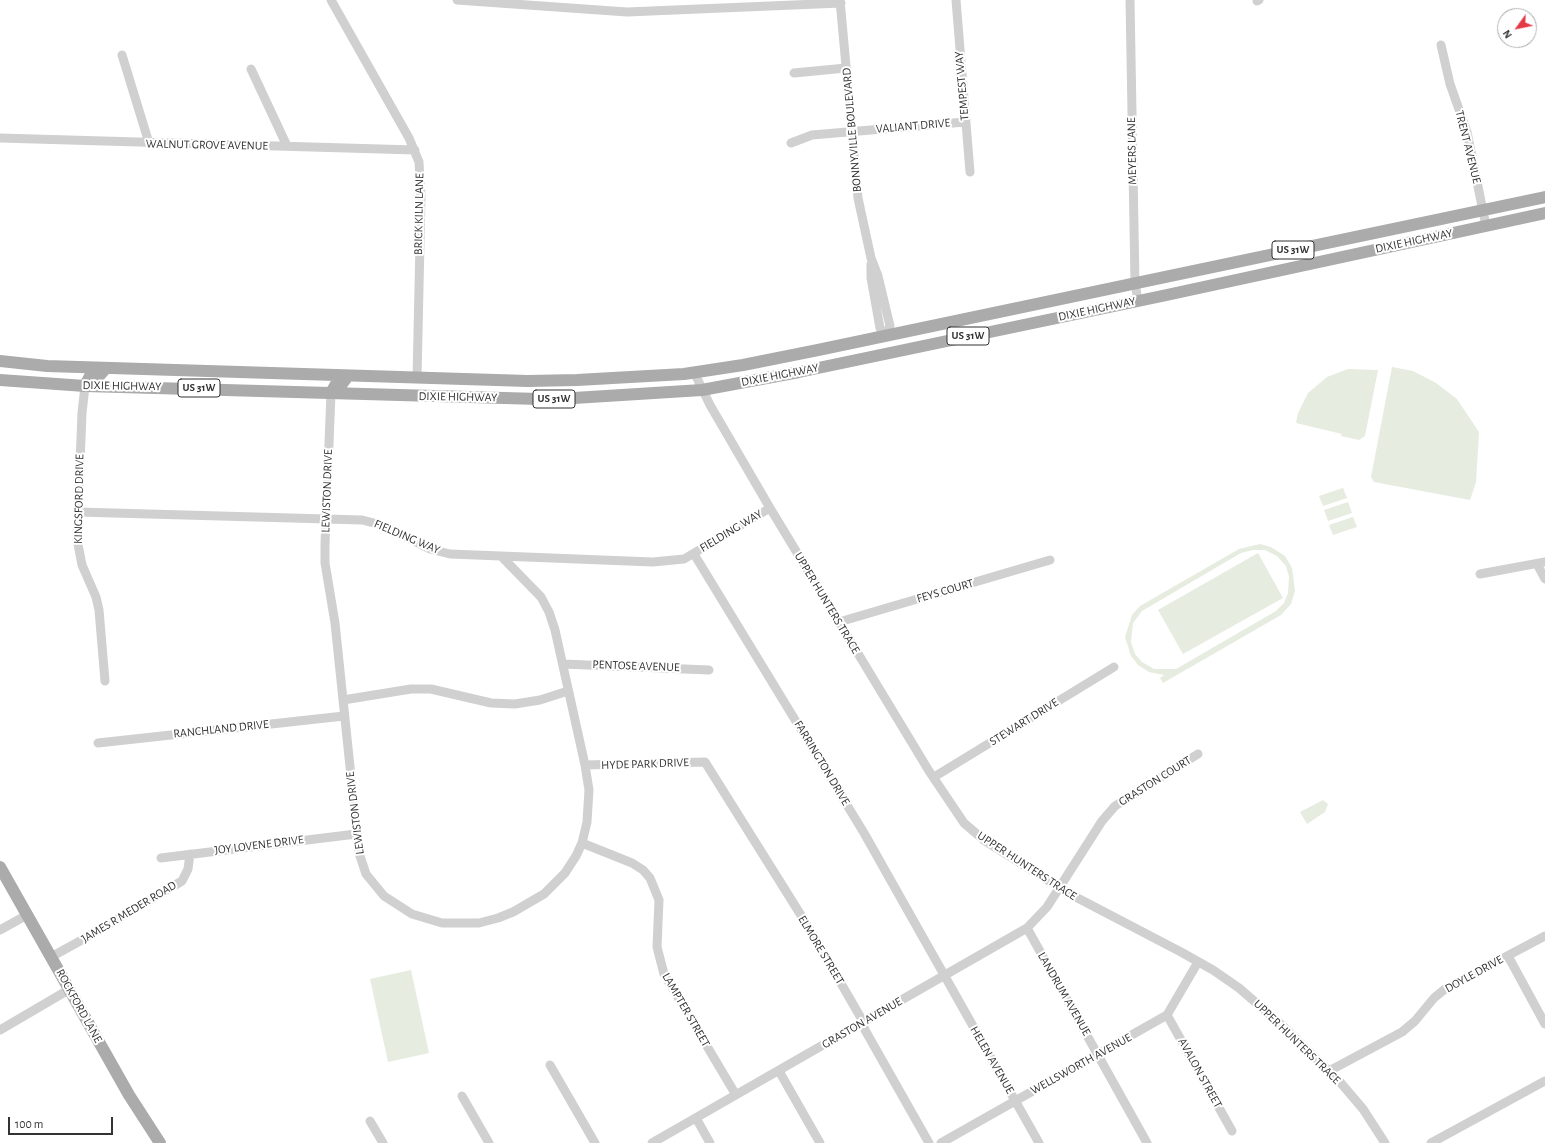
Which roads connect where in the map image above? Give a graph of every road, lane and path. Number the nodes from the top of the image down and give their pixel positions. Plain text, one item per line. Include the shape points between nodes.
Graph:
1 (331, 0) edge
2 (456, 0) edge
3 (956, 0) edge
4 (1130, 0) edge
5 (841, 2) edge
6 (1441, 45) dead end
7 (122, 55) dead end
8 (846, 68) junction
9 (251, 69) dead end
10 (794, 73) dead end
11 (965, 122) junction
12 (851, 132) junction
13 (0, 138) edge
14 (149, 143) junction
15 (791, 143) dead end
16 (288, 146) junction
17 (414, 150) junction
18 (970, 172) dead end
19 (1545, 197) edge
20 (1483, 210) junction
21 (1545, 213) edge
22 (1486, 226) junction
23 (1135, 282) junction
24 (1138, 301) junction
25 (885, 336) junction
26 (854, 360) junction
27 (0, 361) edge
28 (106, 368) junction
29 (694, 372) junction
30 (348, 376) junction
31 (417, 378) junction
32 (0, 380) edge
33 (85, 386) junction
34 (702, 390) junction
35 (331, 393) junction
36 (369, 395) junction
37 (770, 508) junction
38 (78, 512) junction
39 (326, 519) junction
40 (694, 554) junction
41 (503, 558) junction
42 (1050, 560) dead end
43 (1541, 563) edge
44 (1480, 574) dead end
45 (1545, 579) edge
46 (839, 622) junction
47 (562, 664) junction
48 (1114, 666) dead end
49 (709, 670) dead end
50 (106, 681) dead end
51 (568, 691) junction
52 (343, 700) junction
53 (344, 716) junction
54 (98, 743) dead end
55 (1198, 754) dead end
56 (705, 762) joint
57 (585, 765) junction
58 (934, 777) junction
59 (356, 834) junction
60 (582, 843) junction
61 (190, 854) junction
62 (161, 858) dead end
63 (2, 873) edge
64 (1059, 887) junction
65 (27, 915) junction
66 (1027, 928) junction
67 (0, 930) edge
68 (1545, 936) edge
69 (51, 956) junction
70 (1508, 956) junction
71 (1198, 962) junction
72 (945, 977) junction
73 (70, 989) junction
74 (1167, 1015) junction
75 (863, 1023) junction
76 (1545, 1024) edge
77 (0, 1030) edge
78 (1098, 1054) junction
79 (550, 1065) dead end
80 (779, 1071) junction
81 (1329, 1071) junction
82 (1545, 1081) edge
83 (736, 1095) junction
84 (462, 1096) dead end
85 (1016, 1100) junction
86 (696, 1118) junction
87 (370, 1121) dead end
88 (1232, 1131) dead end
89 (1383, 1142) edge
90 (160, 1143) edge
91 (383, 1143) edge
92 (489, 1143) edge
93 (594, 1143) edge
94 (652, 1143) edge
95 (710, 1143) edge
96 (820, 1143) edge
97 (929, 1143) edge
98 (941, 1143) edge
99 (1039, 1143) edge
100 (1147, 1143) edge
101 (1431, 1143) edge

1 - 17 street, BRICK KILN LANE
2 - 5 street via 627,12
3 - 11 street, TEMPEST WAY
4 - 23 street, MEYERS LANE
5 - 8 street, BONNYVILLE BOULEVARD
6 - 20 street, TRENT AVENUE via 1450,84 1467,132
7 - 14 street
8 - 10 street
8 - 12 street, BONNYVILLE BOULEVARD
9 - 16 street
11 - 12 street, VALIANT DRIVE
11 - 18 street, TEMPEST WAY
12 - 15 street, VALIANT DRIVE via 812,135
12 - 25 street, BONNYVILLE BOULEVARD via 858,198 871,258 871,278 880,328
13 - 14 street, WALNUT GROVE AVENUE
14 - 16 street, WALNUT GROVE AVENUE
16 - 17 street, WALNUT GROVE AVENUE
17 - 31 street, BRICK KILN LANE via 420,162 421,197
19 - 20 main road, DIXIE HIGHWAY / US 31W
20 - 22 street, TRENT AVENUE
20 - 23 main road, DIXIE HIGHWAY / US 31W
21 - 22 main road, DIXIE HIGHWAY / US 31W
22 - 24 main road, DIXIE HIGHWAY / US 31W
23 - 24 street, MEYERS LANE
23 - 25 main road, DIXIE HIGHWAY / US 31W
24 - 26 main road, DIXIE HIGHWAY / US 31W
25 - 26 main road via 880,350
25 - 29 main road, DIXIE HIGHWAY / US 31W via 743,365
26 - 34 main road, DIXIE HIGHWAY / US 31W
27 - 28 main road, DIXIE HIGHWAY / US 31W
28 - 30 main road, DIXIE HIGHWAY / US 31W
28 - 33 main road via 99,376 90,376
29 - 31 main road, DIXIE HIGHWAY / US 31W via 578,380
29 - 34 street, UPPER HUNTERS TRACE
30 - 31 main road, DIXIE HIGHWAY / US 31W
30 - 35 main road via 342,384 336,384
31 - 36 main road via 413,388 378,387
32 - 33 main road, DIXIE HIGHWAY / US 31W
33 - 35 main road, DIXIE HIGHWAY / US 31W
33 - 38 street, KINGSFORD DRIVE
34 - 36 main road, DIXIE HIGHWAY / US 31W via 574,398
34 - 37 street, UPPER HUNTERS TRACE
35 - 36 main road, DIXIE HIGHWAY / US 31W
35 - 39 street, LEWISTON DRIVE
37 - 40 street, FIELDING WAY
37 - 46 street, UPPER HUNTERS TRACE
38 - 39 street, FIELDING WAY
38 - 50 street, KINGSFORD DRIVE via 79,556 99,610
39 - 41 street, FIELDING WAY via 362,520 382,525 439,552
39 - 52 street, LEWISTON DRIVE via 326,564
40 - 41 street, FIELDING WAY via 684,559 664,562
40 - 72 street, FARRINGTON DRIVE via 830,776
41 - 47 street, LEWISTON DRIVE via 541,597 555,630
42 - 46 street, FEYS COURT
43 - 44 street
43 - 45 street
46 - 58 street, UPPER HUNTERS TRACE
47 - 49 street, PENTOSE AVENUE
47 - 51 street, LEWISTON DRIVE
48 - 58 street, STEWART DRIVE
51 - 52 street via 540,700 515,704 491,703 431,689 410,689
51 - 57 street, LEWISTON DRIVE
52 - 53 street, LEWISTON DRIVE
53 - 54 street, RANCHLAND DRIVE
53 - 59 street, LEWISTON DRIVE
55 - 64 street, GRASTON COURT via 1115,806 1102,821
56 - 57 street, HYDE PARK DRIVE
56 - 75 street, ELMORE STREET via 809,928
57 - 60 street, LEWISTON DRIVE via 589,806
58 - 64 street, UPPER HUNTERS TRACE via 959,816 973,831
59 - 60 street, LEWISTON DRIVE via 363,866 371,882 384,896 401,909 422,918 459,924 479,923 498,918 536,899 555,885 565,873
59 - 61 street, JOY LOVENE DRIVE
60 - 83 street, LAMPTER STREET via 632,863 650,878 659,900 657,947 664,974
61 - 62 street, JOY LOVENE DRIVE
61 - 69 street, JAMES R MEDER ROAD via 188,869 182,880
63 - 65 main road, ROCKFORD LANE
64 - 66 street, GRASTON AVENUE via 1041,914
64 - 71 street, UPPER HUNTERS TRACE
65 - 67 street
65 - 69 main road, ROCKFORD LANE
66 - 72 street, GRASTON AVENUE
66 - 78 street, LANDRUM AVENUE
68 - 70 street, DOYLE DRIVE
69 - 73 main road, ROCKFORD LANE
70 - 76 street
70 - 81 street, DOYLE DRIVE via 1445,989 1402,1032
71 - 74 street
71 - 81 street, UPPER HUNTERS TRACE via 1249,996
72 - 75 street, GRASTON AVENUE
72 - 85 street, HELEN AVENUE
73 - 77 street
73 - 90 main road, ROCKFORD LANE via 129,1095
74 - 78 street, WELLSWORTH AVENUE
74 - 88 street, AVALON STREET
75 - 80 street, GRASTON AVENUE
75 - 97 street, ELMORE STREET
78 - 85 street, WELLSWORTH AVENUE
78 - 100 street, LANDRUM AVENUE
79 - 93 street
80 - 83 street, GRASTON AVENUE
80 - 96 street
81 - 89 street, UPPER HUNTERS TRACE via 1363,1109
82 - 101 street
83 - 86 street, GRASTON AVENUE
84 - 92 street
85 - 98 street, WELLSWORTH AVENUE
85 - 99 street, HELEN AVENUE
86 - 94 street, GRASTON AVENUE
86 - 95 street
87 - 91 street

